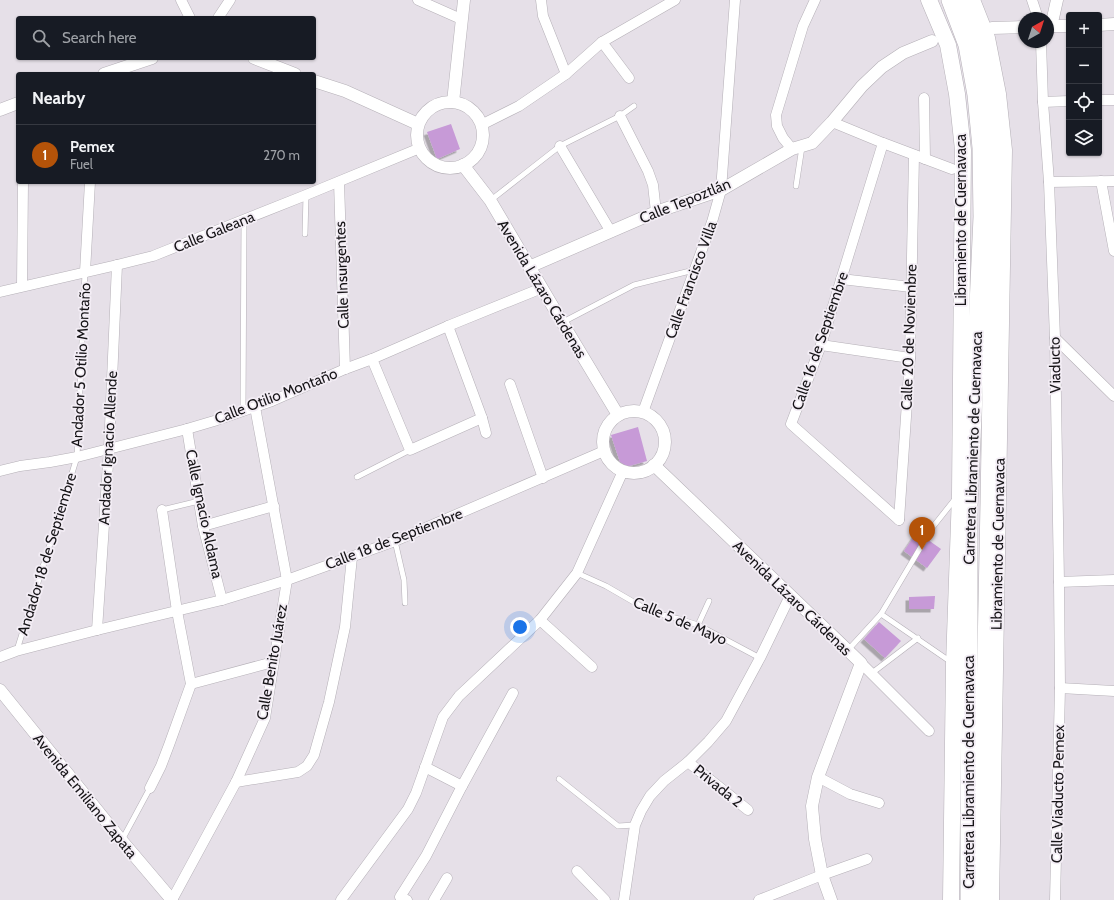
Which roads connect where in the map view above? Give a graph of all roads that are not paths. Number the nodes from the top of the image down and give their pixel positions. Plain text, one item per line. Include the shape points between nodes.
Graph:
1 (181, 0) edge
2 (230, 0) edge
3 (418, 0) edge
4 (464, 0) edge
5 (541, 0) edge
6 (676, 0) edge
7 (735, 0) edge
8 (815, 0) edge
9 (929, 0) edge
10 (950, 0) edge
11 (963, 0) edge
12 (972, 0) edge
13 (1032, 0) edge
14 (1057, 0) edge
15 (1036, 12) edge
16 (1053, 12) edge
17 (189, 16) edge
18 (219, 16) edge
19 (462, 19) junction
20 (1114, 24) edge
21 (1102, 25) edge
22 (1054, 26) edge
23 (1066, 26) edge
24 (1018, 27) edge
25 (992, 28) dead end
26 (602, 42) junction
27 (932, 42) dead end
28 (1041, 48) edge
29 (146, 60) edge
30 (259, 60) edge
31 (110, 72) edge
32 (289, 72) edge
33 (566, 74) junction
34 (629, 78) dead end
35 (316, 81) edge
36 (924, 98) dead end
37 (1102, 100) edge
38 (1114, 100) edge
39 (1066, 101) edge
40 (452, 102) junction
41 (1043, 102) junction
42 (16, 104) edge
43 (634, 106) dead end
44 (0, 110) edge
45 (620, 116) junction
46 (832, 122) junction
47 (418, 124) junction
48 (481, 124) junction
49 (884, 144) junction
50 (560, 146) junction
51 (797, 147) junction
52 (420, 148) junction
53 (914, 155) junction
54 (925, 159) junction
55 (463, 165) junction
56 (952, 169) dead end
57 (1101, 181) junction
58 (1114, 181) edge
59 (339, 182) junction
60 (1049, 182) junction
61 (23, 184) edge
62 (90, 184) edge
63 (796, 186) dead end
64 (721, 190) junction
65 (306, 195) junction
66 (490, 200) junction
67 (656, 212) junction
68 (244, 220) junction
69 (611, 232) junction
70 (305, 234) dead end
71 (1114, 251) edge
72 (117, 265) junction
73 (529, 267) junction
74 (696, 269) junction
75 (85, 272) junction
76 (841, 279) junction
77 (22, 286) junction
78 (910, 287) junction
79 (542, 288) junction
80 (2, 289) edge
81 (562, 322) junction
82 (448, 326) junction
83 (1055, 338) junction
84 (821, 345) junction
85 (910, 358) junction
86 (372, 359) junction
87 (345, 369) junction
88 (510, 384) dead end
89 (1114, 396) edge
90 (255, 407) junction
91 (244, 410) junction
92 (643, 412) junction
93 (618, 415) junction
94 (482, 418) junction
95 (187, 429) junction
96 (486, 432) dead end
97 (109, 449) junction
98 (410, 450) junction
99 (604, 451) junction
100 (77, 457) junction
101 (654, 465) junction
102 (0, 471) edge
103 (623, 471) junction
104 (358, 477) dead end
105 (543, 478) junction
106 (960, 494) junction
107 (199, 501) junction
108 (274, 506) junction
109 (162, 510) joint
110 (899, 520) joint
111 (203, 526) junction
112 (395, 541) junction
113 (352, 556) junction
114 (578, 573) junction
115 (287, 580) junction
116 (1114, 580) edge
117 (1059, 582) junction
118 (790, 596) junction
119 (222, 600) junction
120 (709, 601) dead end
121 (406, 603) dead end
122 (177, 610) junction
123 (881, 614) junction
124 (540, 620) junction
125 (698, 625) junction
126 (97, 630) junction
127 (918, 638) junction
128 (848, 650) junction
129 (16, 651) junction
130 (0, 656) edge
131 (760, 658) junction
132 (273, 662) junction
133 (861, 663) junction
134 (954, 664) junction
135 (592, 666) dead end
136 (872, 674) junction
137 (191, 684) junction
138 (1060, 688) junction
139 (0, 690) edge
140 (1114, 691) edge
141 (513, 693) dead end
142 (929, 731) dead end
143 (688, 762) junction
144 (425, 767) junction
145 (818, 777) junction
146 (559, 779) dead end
147 (236, 782) junction
148 (462, 786) junction
149 (150, 788) joint
150 (879, 803) dead end
151 (748, 810) dead end
152 (635, 825) junction
153 (122, 841) junction
154 (867, 859) dead end
155 (577, 871) dead end
156 (822, 875) junction
157 (447, 878) dead end
158 (172, 900) edge
159 (341, 900) edge
160 (407, 900) edge
161 (434, 900) edge
162 (605, 900) edge
163 (624, 900) edge
164 (759, 900) edge
165 (831, 900) edge
166 (951, 900) edge
167 (969, 900) edge
168 (981, 900) edge
169 (991, 900) edge
170 (1055, 900) edge

1 - 17 street
2 - 18 street
3 - 19 street
4 - 19 street
5 - 33 street via 542,16
6 - 26 street
7 - 64 street, Calle Francisco Villa
8 - 51 street via 803,26 776,115 777,126 783,138
9 - 106 main road, Libramiento de Cuernavaca via 948,45 963,150
10 - 167 highway, Carretera Libramiento de Cuernavaca via 967,46 976,95 981,148 982,217 969,505
11 - 168 highway, Carretera Libramiento de Cuernavaca via 978,42 989,94 994,150
12 - 169 main road, Libramiento de Cuernavaca via 987,38 998,94 1004,150
13 - 15 street
14 - 16 street
19 - 40 street
20 - 21 street
22 - 23 street
24 - 25 street
26 - 33 street
26 - 34 street
27 - 46 street, Calle Tepoztlán via 903,53 882,67 862,86
28 - 41 street, Viaducto
29 - 31 street
30 - 32 street
33 - 48 street via 519,106
35 - 47 street
36 - 54 street
37 - 38 street
39 - 41 street
40 - 47 street via 442,102 431,107 423,114
40 - 48 street via 460,103 473,111
41 - 60 street, Viaducto
42 - 44 street
43 - 45 lane
45 - 50 lane
45 - 67 street via 648,171 653,185
46 - 49 street
46 - 51 street, Calle Tepoztlán via 812,143
47 - 52 street
48 - 55 street via 482,144 471,160
49 - 53 street
49 - 76 street, Calle 16 de Septiembre
50 - 66 lane
50 - 69 street
51 - 63 lane
51 - 64 street, Calle Tepoztlán
52 - 55 street via 425,157 443,167
52 - 59 street, Calle Galeana
53 - 54 street
53 - 78 street, Calle 20 de Noviembre
54 - 56 street
55 - 66 street, Avenida Lázaro Cárdenas
57 - 58 street
57 - 60 street
57 - 71 street
59 - 65 street, Calle Galeana
59 - 87 street, Calle Insurgentes
60 - 83 street, Viaducto
61 - 77 street
62 - 75 street
64 - 67 street, Calle Tepoztlán
64 - 74 street, Calle Francisco Villa
65 - 68 street, Calle Galeana
65 - 70 lane
66 - 73 street, Avenida Lázaro Cárdenas
67 - 69 street, Calle Tepoztlán
68 - 72 street, Calle Galeana via 153,256
68 - 91 lane
69 - 73 street, Calle Tepoztlán
72 - 75 street, Calle Galeana
72 - 97 street, Andador Ignacio Allende
73 - 79 street, Avenida Lázaro Cárdenas
74 - 81 lane via 634,285
74 - 92 street, Calle Francisco Villa
75 - 77 street, Calle Galeana
75 - 100 lane, Andador 5 Otilio Montaño
76 - 78 street
76 - 84 street, Calle 16 de Septiembre
77 - 80 street, Calle Galeana
78 - 85 street, Calle 20 de Noviembre
79 - 81 street, Avenida Lázaro Cárdenas
79 - 82 street, Calle Otilio Montaño
81 - 93 street, Avenida Lázaro Cárdenas
82 - 86 street, Calle Otilio Montaño
82 - 94 street
83 - 89 street
83 - 117 street, Viaducto
84 - 85 street
84 - 110 street, Calle 16 de Septiembre via 791,424
85 - 110 street, Calle 20 de Noviembre
86 - 87 street, Calle Otilio Montaño
86 - 98 street
87 - 90 street, Calle Otilio Montaño
88 - 105 street
90 - 91 street, Calle Otilio Montaño
90 - 108 street, Calle Benito Juárez
91 - 95 street, Calle Otilio Montaño
92 - 93 street via 634,411
92 - 101 street via 656,421 664,436 663,452
93 - 99 street via 605,431
94 - 96 street
94 - 98 street
95 - 97 street, Calle Otilio Montaño
95 - 107 street, Calle Ignacio Aldama
97 - 100 street, Calle Otilio Montaño
97 - 126 street, Andador Ignacio Allende
98 - 104 lane
99 - 103 street via 608,459
99 - 105 street, Calle 18 de Septiembre
100 - 102 street, Calle Otilio Montaño
100 - 129 lane, Andador 18 de Septiembre
101 - 103 street via 639,472
101 - 118 street, Avenida Lázaro Cárdenas
103 - 114 street
105 - 112 street, Calle 18 de Septiembre
106 - 123 lane via 932,528
106 - 134 main road, Libramiento de Cuernavaca
107 - 109 lane
107 - 111 street, Calle Ignacio Aldama
108 - 111 street
108 - 115 street, Calle Benito Juárez
109 - 122 street
111 - 119 street, Calle Ignacio Aldama
112 - 113 street, Calle 18 de Septiembre
112 - 121 lane via 404,580
113 - 115 street, Calle 18 de Septiembre
113 - 147 street via 345,627 329,702 314,754 307,766 298,772
114 - 124 street
114 - 125 lane, Calle 5 de Mayo via 651,612
115 - 119 street, Calle 18 de Septiembre
115 - 132 street, Calle Benito Juárez
116 - 117 street
117 - 138 street, Viaducto
118 - 128 street, Avenida Lázaro Cárdenas
118 - 131 street
119 - 122 street, Calle 18 de Septiembre
120 - 125 lane
122 - 126 street, Calle 18 de Septiembre
122 - 137 street
123 - 127 lane
123 - 128 lane
124 - 135 street
124 - 144 street via 459,696 443,718
125 - 131 lane, Calle 5 de Mayo
126 - 129 street, Calle 18 de Septiembre
127 - 134 lane
127 - 136 lane
128 - 133 street, Avenida Lázaro Cárdenas
129 - 130 street, Calle 18 de Septiembre
131 - 143 street via 726,721
132 - 137 street
132 - 147 street, Calle Benito Juárez via 265,718
133 - 136 street, Avenida Lázaro Cárdenas
133 - 145 street
134 - 166 main road, Libramiento de Cuernavaca
136 - 142 street, Avenida Lázaro Cárdenas
137 - 149 street via 167,752
138 - 140 street
138 - 170 street, Calle Viaducto Pemex
139 - 153 street, Avenida Emiliano Zapata
141 - 148 street
143 - 151 street, Privada 2
143 - 152 street via 650,796
144 - 148 street
144 - 159 street via 408,809
145 - 150 street via 850,794
145 - 156 street via 812,806
146 - 152 lane via 618,826
147 - 158 street, Calle Benito Juárez
148 - 160 street via 426,856 400,897
149 - 153 lane
152 - 163 street
153 - 158 street, Avenida Emiliano Zapata
154 - 156 street
155 - 162 street
156 - 164 street
156 - 165 street
157 - 161 street

